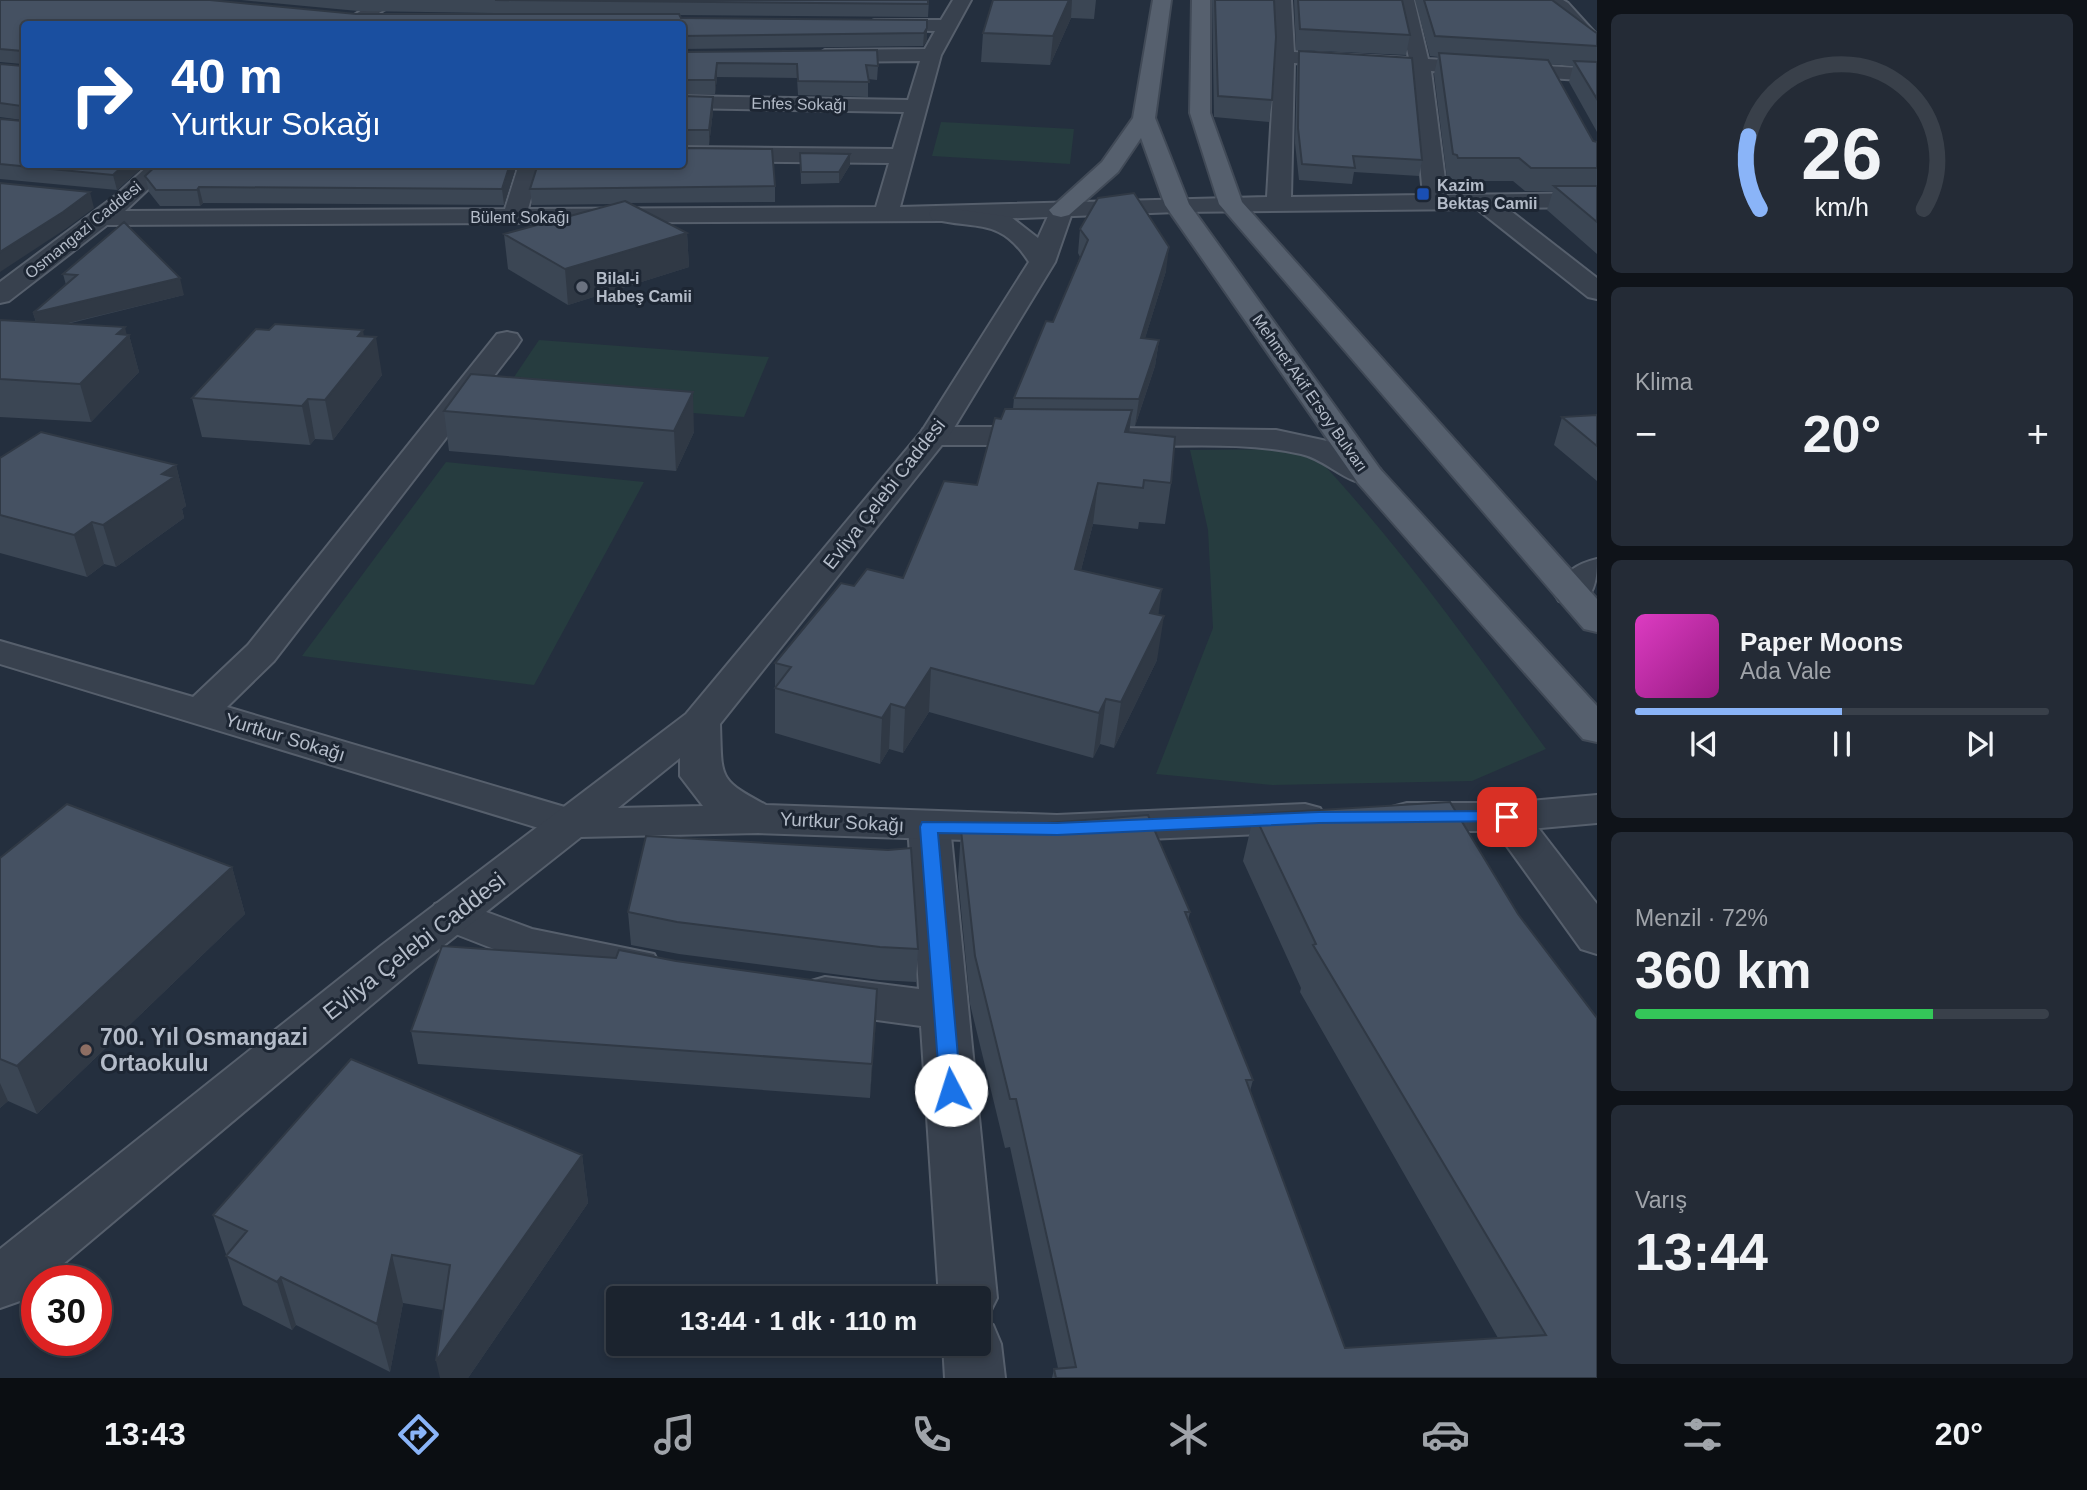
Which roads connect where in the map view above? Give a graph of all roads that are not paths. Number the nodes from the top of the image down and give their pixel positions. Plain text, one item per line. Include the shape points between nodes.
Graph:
1 (391, 0) edge
2 (962, 0) edge
3 (1162, 0) edge
4 (1201, 0) edge
5 (1282, 0) edge
6 (1405, 0) edge
7 (1557, 4) edge
8 (1585, 6) dead end
9 (392, 19) edge
10 (346, 20) edge
11 (852, 25) edge
12 (945, 26) junction
13 (1590, 29) edge
14 (1597, 46) edge
15 (931, 55) junction
16 (807, 56) edge
17 (1285, 57) junction
18 (1420, 65) junction
19 (1551, 73) junction
20 (1597, 75) edge
21 (1564, 97) edge
22 (686, 102) edge
23 (916, 106) junction
24 (1144, 118) junction
25 (686, 154) edge
26 (902, 156) junction
27 (159, 168) edge
28 (529, 168) edge
29 (1597, 200) edge
30 (1436, 202) junction
31 (1484, 202) junction
32 (1231, 204) junction
33 (1279, 204) junction
34 (1177, 205) junction
35 (98, 208) junction
36 (1061, 209) junction
37 (886, 214) junction
38 (941, 214) junction
39 (514, 217) junction
40 (8, 261) edge
41 (1042, 262) junction
42 (40, 265) junction
43 (1597, 267) edge
44 (1571, 269) junction
45 (1597, 291) edge
46 (0, 295) edge
47 (507, 340) dead end
48 (934, 436) junction
49 (1369, 476) junction
50 (1584, 581) edge
51 (1597, 621) edge
52 (0, 652) edge
53 (200, 712) junction
54 (700, 723) junction
55 (1597, 730) edge
56 (1597, 809) edge
57 (1507, 817) junction
58 (758, 818) junction
59 (570, 823) junction
60 (929, 827) junction
61 (451, 915) junction
62 (1597, 936) edge
63 (679, 974) edge
64 (785, 989) edge
65 (944, 1011) junction
66 (0, 1283) edge
67 (967, 1286) edge
68 (973, 1356) edge
69 (975, 1378) edge

1 - 10 street
2 - 12 street
3 - 24 main road, Mehmet Akif Ersoy Bulvarı
4 - 32 main road via 1200,113
5 - 17 street
6 - 18 street
7 - 8 street
7 - 13 street
9 - 10 street
11 - 12 street
12 - 15 street
13 - 14 street
15 - 16 street
15 - 23 street
17 - 18 street
17 - 33 street
18 - 19 street
18 - 30 street
19 - 20 street
19 - 21 street
22 - 23 street, Enfes Sokağı
23 - 26 street
24 - 34 main road, Mehmet Akif Ersoy Bulvarı
24 - 36 main road via 1110,167
25 - 26 street
26 - 37 street
27 - 35 street, Osmangazi Caddesi via 122,201
28 - 39 street
29 - 31 street
30 - 31 street
30 - 33 street
31 - 44 street
32 - 33 street
32 - 34 street
32 - 50 main road
34 - 36 street
34 - 49 main road, Mehmet Akif Ersoy Bulvarı
35 - 39 street, Bülent Sokağı
35 - 42 street, Osmangazi Caddesi
36 - 38 street
36 - 41 street, Evliya Çelebi Caddesi
37 - 38 street, Bülent Sokağı
37 - 39 street, Bülent Sokağı
38 - 41 street via 1002,222 1026,237
40 - 42 street
41 - 48 street, Evliya Çelebi Caddesi
42 - 46 street, Osmangazi Caddesi
43 - 44 street
44 - 45 street
47 - 53 street via 261,653
48 - 49 street via 1276,439 1316,448
48 - 54 street, Evliya Çelebi Caddesi
49 - 55 main road, Mehmet Akif Ersoy Bulvarı
50 - 51 main road
52 - 53 street, Yurtkur Sokağı
53 - 59 street, Yurtkur Sokağı
54 - 58 street via 701,776 718,797
54 - 59 street, Evliya Çelebi Caddesi
56 - 57 street, Yurtkur Sokağı
57 - 60 street, Yurtkur Sokağı via 1359,817 1057,829
57 - 62 street
58 - 59 street
58 - 60 street, Yurtkur Sokağı
59 - 61 street, Evliya Çelebi Caddesi
60 - 65 street
61 - 63 street via 525,944
61 - 66 street, Evliya Çelebi Caddesi
64 - 65 street
65 - 67 street
68 - 69 street

